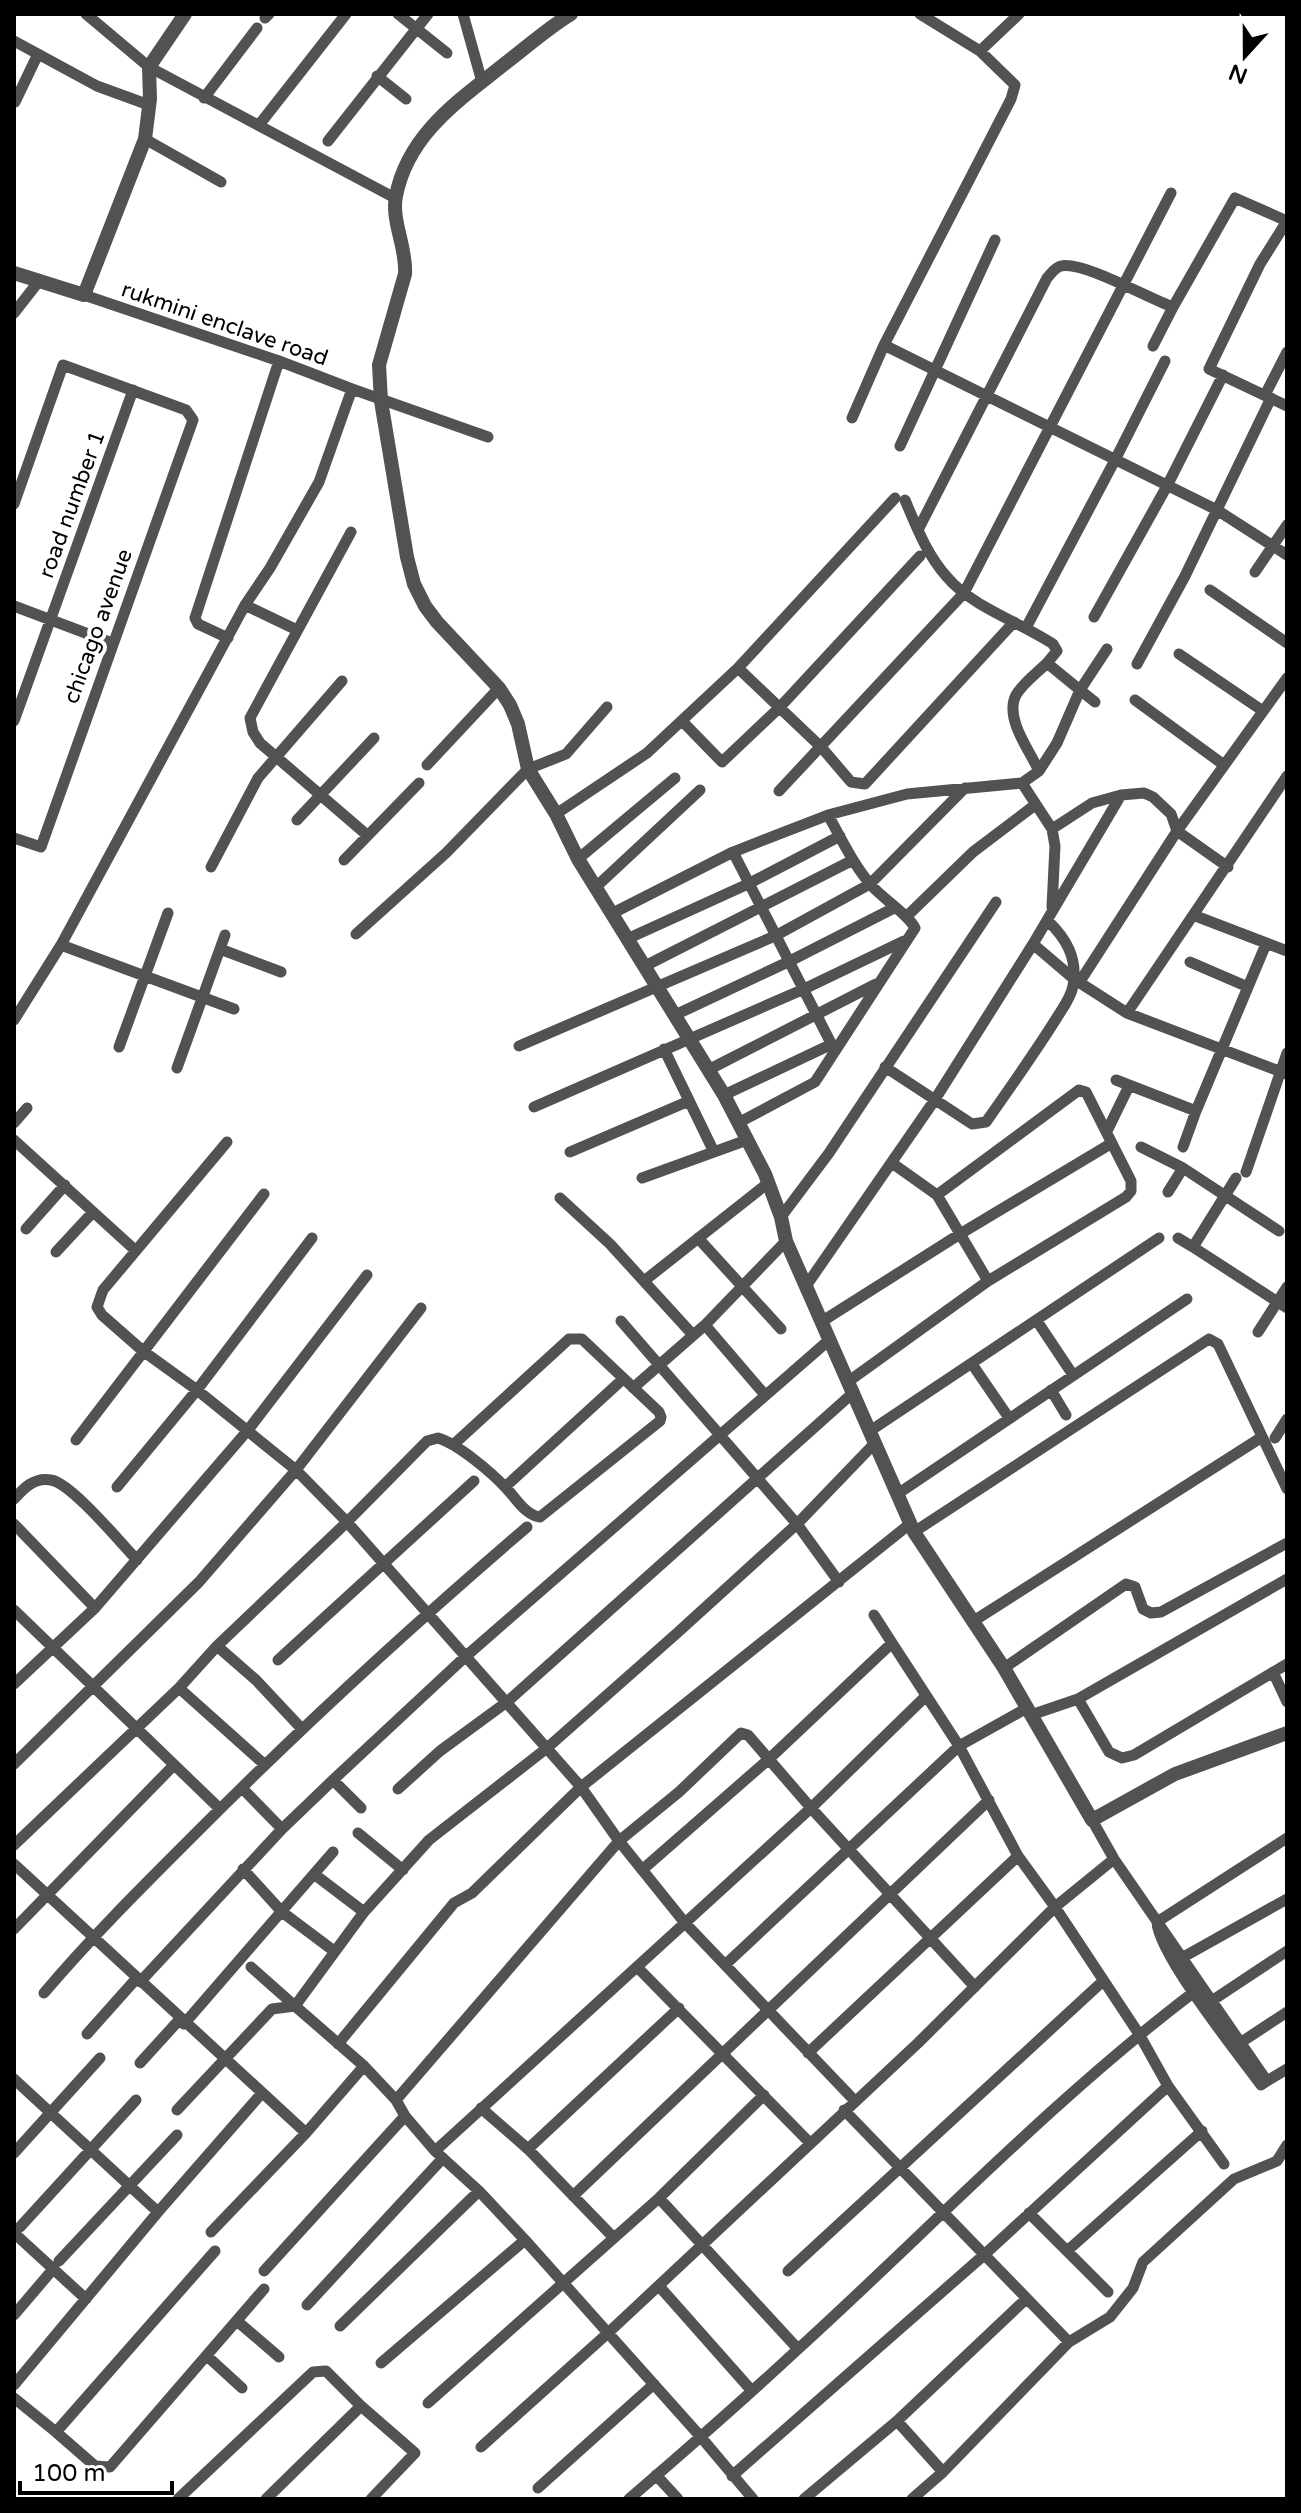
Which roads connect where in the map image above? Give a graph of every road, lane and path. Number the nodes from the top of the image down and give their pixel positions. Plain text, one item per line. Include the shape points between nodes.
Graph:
1 (86, 14) edge
2 (185, 14) edge
3 (346, 14) edge
4 (398, 14) edge
5 (428, 14) edge
6 (463, 14) edge
7 (1019, 14) edge
8 (564, 15) edge
9 (925, 15) edge
10 (264, 20) edge
11 (417, 29) junction
12 (14, 41) edge
13 (980, 51) junction
14 (447, 53) dead end
15 (38, 54) junction
16 (149, 67) junction
17 (377, 76) junction
18 (482, 82) junction
19 (204, 98) junction
20 (406, 99) dead end
21 (15, 102) edge
22 (149, 105) junction
23 (259, 125) junction
24 (145, 139) junction
25 (328, 141) dead end
26 (221, 182) dead end
27 (1171, 193) dead end
28 (395, 198) junction
29 (1287, 221) edge
30 (995, 240) dead end
31 (14, 273) edge
32 (39, 281) junction
33 (1123, 283) junction
34 (84, 295) junction
35 (1173, 307) junction
36 (14, 313) edge
37 (884, 345) junction
38 (1153, 346) dead end
39 (1287, 352) edge
40 (279, 361) junction
41 (1165, 361) dead end
42 (935, 371) junction
43 (1223, 375) junction
44 (352, 389) junction
45 (133, 390) junction
46 (985, 396) junction
47 (1268, 396) junction
48 (381, 401) junction
49 (1287, 406) edge
50 (852, 418) dead end
51 (1051, 429) junction
52 (488, 437) dead end
53 (900, 446) dead end
54 (1115, 460) junction
55 (1167, 486) junction
56 (14, 504) edge
57 (1217, 510) junction
58 (1287, 525) edge
59 (918, 530) junction
60 (351, 532) dead end
61 (1272, 544) junction
62 (1287, 555) edge
63 (920, 556) dead end
64 (1255, 572) dead end
65 (1210, 590) dead end
66 (964, 593) junction
67 (245, 605) junction
68 (14, 606) edge
69 (1094, 617) dead end
70 (50, 620) junction
71 (1014, 622) junction
72 (1027, 626) junction
73 (297, 630) junction
74 (228, 638) junction
75 (112, 643) junction
76 (1287, 643) edge
77 (1107, 649) dead end
78 (1179, 654) dead end
79 (1047, 663) junction
80 (1137, 664) dead end
81 (738, 668) junction
82 (1287, 678) edge
83 (342, 681) dead end
84 (499, 688) junction
85 (1080, 690) junction
86 (1135, 700) dead end
87 (1095, 702) dead end
88 (607, 707) dead end
89 (780, 707) junction
90 (1263, 711) junction
91 (14, 721) edge
92 (682, 721) junction
93 (374, 738) dead end
94 (822, 748) junction
95 (276, 756) junction
96 (427, 765) dead end
97 (1224, 765) junction
98 (528, 769) junction
99 (1039, 771) junction
100 (1287, 776) edge
101 (675, 778) dead end
102 (419, 783) dead end
103 (1022, 783) junction
104 (965, 788) junction
105 (700, 790) dead end
106 (779, 791) dead end
107 (321, 795) junction
108 (1121, 795) junction
109 (1035, 805) junction
110 (556, 814) junction
111 (828, 815) junction
112 (297, 820) dead end
113 (1052, 829) junction
114 (1177, 831) junction
115 (367, 835) junction
116 (840, 836) junction
117 (14, 838) edge
118 (733, 852) junction
119 (578, 859) junction
120 (344, 860) dead end
121 (853, 860) junction
122 (211, 867) dead end
123 (1228, 867) junction
124 (748, 884) junction
125 (870, 884) junction
126 (597, 886) junction
127 (996, 902) dead end
128 (760, 906) junction
129 (894, 908) junction
130 (168, 913) dead end
131 (613, 913) junction
132 (1193, 915) junction
133 (1049, 916) junction
134 (906, 917) junction
135 (356, 934) dead end
136 (225, 935) dead end
137 (775, 936) junction
138 (627, 939) junction
139 (905, 941) junction
140 (1033, 944) junction
141 (1266, 944) junction
142 (61, 945) junction
143 (220, 949) junction
144 (1287, 951) edge
145 (788, 962) junction
146 (1190, 962) dead end
147 (645, 966) junction
148 (281, 972) dead end
149 (145, 976) junction
150 (880, 981) junction
151 (1076, 981) junction
152 (657, 985) junction
153 (1248, 987) junction
154 (804, 989) junction
155 (203, 998) junction
156 (234, 1009) dead end
157 (1127, 1013) junction
158 (675, 1015) junction
159 (817, 1015) junction
160 (14, 1020) edge
161 (689, 1038) junction
162 (519, 1046) dead end
163 (833, 1046) junction
164 (119, 1047) dead end
165 (664, 1049) junction
166 (1222, 1050) junction
167 (1287, 1053) edge
168 (885, 1067) junction
169 (177, 1068) dead end
170 (708, 1070) junction
171 (1284, 1073) edge
172 (1116, 1080) dead end
173 (1129, 1086) junction
174 (724, 1095) junction
175 (689, 1101) junction
176 (934, 1101) junction
177 (534, 1107) dead end
178 (27, 1108) dead end
179 (1196, 1111) junction
180 (14, 1123) edge
181 (738, 1123) junction
182 (1107, 1131) junction
183 (14, 1140) edge
184 (747, 1140) junction
185 (227, 1142) dead end
186 (1112, 1143) junction
187 (1141, 1147) dead end
188 (1183, 1147) dead end
189 (570, 1152) dead end
190 (714, 1152) junction
191 (892, 1163) junction
192 (1183, 1168) junction
193 (642, 1178) dead end
194 (768, 1183) junction
195 (65, 1185) junction
196 (1168, 1192) dead end
197 (264, 1194) dead end
198 (937, 1195) junction
199 (1224, 1196) junction
200 (560, 1198) dead end
201 (93, 1212) junction
202 (781, 1217) junction
203 (26, 1229) dead end
204 (1279, 1231) dead end
205 (960, 1234) junction
206 (312, 1238) dead end
207 (698, 1238) junction
208 (1159, 1238) dead end
209 (1178, 1238) dead end
210 (786, 1241) junction
211 (1193, 1247) junction
212 (135, 1250) junction
213 (56, 1252) dead end
214 (367, 1275) dead end
215 (644, 1281) junction
216 (988, 1281) junction
217 (806, 1286) junction
218 (741, 1287) junction
219 (1287, 1287) edge
220 (1187, 1299) dead end
221 (1282, 1305) edge
222 (421, 1308) dead end
223 (621, 1321) dead end
224 (1037, 1321) junction
225 (821, 1322) junction
226 (705, 1325) junction
227 (781, 1329) dead end
228 (1258, 1332) dead end
229 (693, 1335) junction
230 (828, 1341) junction
231 (143, 1351) junction
232 (659, 1364) junction
233 (972, 1364) junction
234 (1073, 1375) junction
235 (623, 1379) junction
236 (851, 1386) junction
237 (633, 1388) junction
238 (197, 1390) junction
239 (1051, 1390) junction
240 (765, 1395) junction
241 (1066, 1415) dead end
242 (1009, 1418) junction
243 (1287, 1419) edge
244 (248, 1430) junction
245 (721, 1435) junction
246 (872, 1437) junction
247 (1262, 1437) junction
248 (1275, 1438) dead end
249 (76, 1440) dead end
250 (453, 1445) junction
251 (296, 1470) junction
252 (757, 1480) junction
253 (474, 1481) dead end
254 (117, 1487) dead end
255 (505, 1487) junction
256 (1287, 1489) edge
257 (899, 1493) junction
258 (14, 1499) edge
259 (347, 1522) junction
260 (14, 1524) edge
261 (797, 1524) junction
262 (527, 1527) dead end
263 (912, 1528) junction
264 (1287, 1543) edge
265 (137, 1560) junction
266 (384, 1567) junction
267 (1287, 1579) edge
268 (839, 1582) junction
269 (95, 1608) junction
270 (14, 1610) edge
271 (425, 1614) junction
272 (874, 1615) dead end
273 (972, 1622) junction
274 (892, 1643) junction
275 (217, 1646) junction
276 (54, 1648) junction
277 (465, 1657) junction
278 (278, 1660) dead end
279 (1287, 1664) edge
280 (1004, 1668) junction
281 (1273, 1672) junction
282 (14, 1684) edge
283 (93, 1686) junction
284 (179, 1688) junction
285 (926, 1696) junction
286 (1078, 1699) junction
287 (507, 1702) junction
288 (1287, 1702) edge
289 (1029, 1712) junction
290 (138, 1728) junction
291 (301, 1728) junction
292 (1287, 1733) edge
293 (959, 1746) junction
294 (547, 1748) junction
295 (769, 1759) junction
296 (14, 1764) edge
297 (174, 1765) junction
298 (265, 1765) junction
299 (333, 1780) junction
300 (581, 1787) junction
301 (242, 1788) junction
302 (398, 1789) dead end
303 (989, 1800) junction
304 (361, 1808) dead end
305 (811, 1808) junction
306 (220, 1809) junction
307 (1092, 1820) junction
308 (282, 1829) junction
309 (358, 1833) dead end
310 (619, 1841) junction
311 (1285, 1843) edge
312 (14, 1845) edge
313 (850, 1848) junction
314 (333, 1852) dead end
315 (1018, 1856) junction
316 (1114, 1859) junction
317 (14, 1864) edge
318 (243, 1869) junction
319 (403, 1870) junction
320 (642, 1870) junction
321 (314, 1874) junction
322 (890, 1893) junction
323 (47, 1895) junction
324 (1287, 1899) edge
325 (1055, 1907) junction
326 (282, 1912) junction
327 (364, 1912) junction
328 (1157, 1922) junction
329 (685, 1923) junction
330 (14, 1929) edge
331 (92, 1937) junction
332 (931, 1938) junction
333 (334, 1951) junction
334 (1287, 1951) edge
335 (1178, 1960) junction
336 (726, 1964) junction
337 (251, 1967) dead end
338 (637, 1967) junction
339 (138, 1980) junction
340 (1102, 1982) junction
341 (975, 1987) junction
342 (1194, 1992) junction
343 (44, 1993) dead end
344 (1208, 2004) junction
345 (295, 2006) junction
346 (679, 2008) junction
347 (768, 2010) junction
348 (1287, 2012) edge
349 (182, 2022) junction
350 (87, 2034) dead end
351 (1139, 2034) junction
352 (338, 2044) junction
353 (1237, 2045) junction
354 (723, 2053) junction
355 (808, 2053) junction
356 (100, 2058) dead end
357 (225, 2060) junction
358 (140, 2063) dead end
359 (364, 2066) junction
360 (1287, 2069) edge
361 (14, 2079) edge
362 (1168, 2086) junction
363 (262, 2093) junction
364 (764, 2095) junction
365 (136, 2100) dead end
366 (396, 2100) junction
367 (854, 2100) junction
368 (481, 2108) junction
369 (177, 2110) dead end
370 (844, 2110) junction
371 (50, 2113) junction
372 (405, 2116) junction
373 (1202, 2131) junction
374 (306, 2133) junction
375 (177, 2135) dead end
376 (810, 2143) junction
377 (1287, 2145) edge
378 (528, 2149) junction
379 (90, 2150) junction
380 (14, 2153) edge
381 (439, 2154) junction
382 (1224, 2164) dead end
383 (900, 2167) junction
384 (129, 2186) junction
385 (479, 2191) junction
386 (573, 2196) junction
387 (659, 2198) junction
388 (942, 2210) junction
389 (158, 2212) junction
390 (1029, 2213) junction
391 (17, 2230) edge
392 (211, 2232) dead end
393 (614, 2238) junction
394 (525, 2240) junction
395 (702, 2244) junction
396 (215, 2251) dead end
397 (1067, 2251) junction
398 (984, 2255) junction
399 (57, 2265) junction
400 (264, 2271) dead end
401 (788, 2271) dead end
402 (562, 2281) junction
403 (659, 2286) junction
404 (264, 2289) dead end
405 (1108, 2292) dead end
406 (86, 2299) junction
407 (1026, 2299) junction
408 (307, 2305) dead end
409 (14, 2315) edge
410 (237, 2321) junction
411 (340, 2326) dead end
412 (608, 2333) junction
413 (1069, 2342) junction
414 (798, 2349) junction
415 (207, 2356) junction
416 (279, 2357) dead end
417 (381, 2363) dead end
418 (654, 2384) junction
419 (14, 2385) edge
420 (242, 2388) dead end
421 (752, 2391) junction
422 (14, 2398) edge
423 (428, 2403) dead end
424 (361, 2406) junction
425 (897, 2421) junction
426 (56, 2432) junction
427 (700, 2436) junction
428 (481, 2447) dead end
429 (943, 2472) junction
430 (656, 2475) junction
431 (732, 2476) junction
432 (538, 2488) dead end
433 (178, 2499) edge
434 (266, 2499) edge
435 (371, 2499) edge
436 (629, 2499) edge
437 (678, 2499) edge
438 (753, 2499) edge
439 (804, 2499) edge
440 (912, 2499) edge

1 - 16 street
2 - 16 street
3 - 23 street
4 - 11 street
5 - 11 street
6 - 18 street
7 - 13 street
8 - 18 street
9 - 13 street
10 - 19 street
11 - 14 street
11 - 17 street
12 - 15 street
13 - 37 street via 1015,85 1011,99
15 - 21 street
15 - 22 street via 97,86
16 - 19 street
16 - 22 street
17 - 20 street
17 - 25 street
18 - 28 street via 426,131
19 - 23 street
22 - 24 street
23 - 28 street
24 - 26 street
24 - 34 street
27 - 33 street
28 - 48 street via 406,260 381,356
29 - 35 street via 1235,198
29 - 43 street via 1209,369
30 - 42 street
31 - 32 street
32 - 34 street
32 - 36 street
33 - 35 street
33 - 46 street via 1065,265 1055,268
33 - 51 street
34 - 40 street, rukmini enclave road
35 - 38 street
37 - 42 street
37 - 50 street
39 - 47 street
40 - 44 street, rukmini enclave road
40 - 74 street via 195,618
41 - 54 street
42 - 46 street
42 - 53 street
43 - 47 street
43 - 55 street
44 - 48 street, rukmini enclave road
44 - 67 street via 319,482
45 - 56 street via 63,365
45 - 70 street, road number 1
45 - 75 street, chicago avenue via 186,410 193,420
46 - 51 street
46 - 59 street
47 - 49 street
47 - 57 street
48 - 52 street, rukmini enclave road
48 - 84 street via 414,584 437,622
51 - 54 street
51 - 66 street
54 - 55 street
54 - 72 street
55 - 57 street
55 - 69 street
57 - 61 street
57 - 80 street
58 - 61 street
59 - 66 street via 936,563
59 - 81 street via 900,499
60 - 73 street
61 - 62 street
61 - 64 street
63 - 89 street
65 - 76 street
66 - 71 street
66 - 94 street
67 - 73 street
67 - 74 street
68 - 70 street
70 - 75 street
70 - 91 street, road number 1
71 - 72 street
71 - 94 street via 865,784 851,782
72 - 79 street via 1056,647
73 - 95 street via 250,718 260,743
74 - 142 street
75 - 117 street, chicago avenue via 41,847
77 - 85 street
78 - 90 street
79 - 85 street
79 - 99 street via 1013,704 1015,722
81 - 89 street
81 - 92 street
82 - 90 street
83 - 95 street
84 - 96 street
84 - 98 street via 518,724
85 - 87 street
85 - 99 street
86 - 97 street
88 - 98 street via 566,754
89 - 92 street via 722,762
89 - 94 street
90 - 97 street
92 - 110 street via 647,753
93 - 107 street
94 - 106 street
95 - 107 street
95 - 122 street via 252,789
97 - 114 street
98 - 110 street
98 - 135 street
99 - 103 street
100 - 123 street
101 - 119 street
102 - 115 street
103 - 104 street
103 - 109 street
104 - 111 street via 907,794
104 - 125 street
105 - 126 street
107 - 112 street
107 - 115 street
108 - 113 street via 1092,803
108 - 114 street via 1153,797 1171,814
108 - 133 street
109 - 113 street
109 - 134 street via 973,852
110 - 119 street
111 - 116 street
111 - 118 street
113 - 133 street
114 - 123 street
114 - 151 street
115 - 120 street
116 - 121 street
116 - 124 street
118 - 124 street
118 - 131 street
119 - 126 street
121 - 125 street
121 - 128 street
123 - 132 street
124 - 128 street
124 - 138 street
125 - 129 street
125 - 137 street
126 - 131 street
127 - 168 street
128 - 137 street
128 - 147 street
129 - 134 street
129 - 145 street
130 - 149 street
131 - 138 street
132 - 141 street
132 - 157 street
133 - 140 street
133 - 151 street via 1071,952
134 - 139 street via 915,928
136 - 143 street
137 - 145 street
137 - 152 street
138 - 147 street
139 - 150 street
139 - 154 street
140 - 151 street
140 - 176 street
141 - 144 street
141 - 153 street
142 - 149 street
142 - 160 street
143 - 148 street
143 - 155 street
145 - 154 street
145 - 158 street
146 - 153 street
147 - 152 street
149 - 155 street
149 - 164 street
150 - 159 street
150 - 163 street
151 - 157 street
151 - 176 street via 986,1122 972,1124
152 - 158 street
152 - 162 street
153 - 166 street
154 - 159 street
154 - 161 street
155 - 156 street
155 - 169 street
157 - 166 street
158 - 161 street
159 - 163 street
159 - 170 street
161 - 165 street
161 - 170 street
163 - 174 street
163 - 181 street via 810,1086
165 - 175 street
165 - 177 street
166 - 171 street
166 - 179 street
167 - 171 street
168 - 176 street
168 - 202 street
170 - 174 street
171 - 199 street via 1241,1175
172 - 173 street
173 - 179 street
173 - 182 street
174 - 181 street
175 - 189 street
175 - 190 street
176 - 191 street
178 - 180 street
179 - 188 street
181 - 184 street
182 - 186 street
182 - 198 street via 1089,1095 1079,1090
183 - 195 street
184 - 190 street
184 - 194 street
185 - 212 street
186 - 205 street
186 - 216 street via 1131,1181 1126,1197
187 - 192 street
190 - 193 street
191 - 198 street
191 - 217 street
192 - 196 street
192 - 199 street
194 - 202 street
194 - 207 street
195 - 201 street
195 - 203 street
197 - 231 street
198 - 205 street
199 - 204 street
199 - 211 street
200 - 215 street
201 - 212 street
201 - 213 street
202 - 210 street
205 - 216 street
205 - 225 street
206 - 238 street
207 - 215 street
207 - 218 street
208 - 224 street
209 - 211 street
210 - 217 street
210 - 218 street
211 - 221 street
212 - 231 street via 103,1290 97,1307
214 - 244 street
215 - 229 street
216 - 236 street
217 - 225 street
218 - 226 street
218 - 227 street
219 - 221 street
220 - 234 street
221 - 228 street
222 - 251 street
223 - 232 street
224 - 233 street
224 - 234 street
225 - 230 street
226 - 229 street
226 - 240 street
229 - 232 street
230 - 236 street
230 - 240 street
231 - 238 street
231 - 249 street
232 - 237 street
232 - 245 street
233 - 242 street
233 - 246 street
234 - 239 street
235 - 237 street
235 - 250 street via 582,1339 569,1339
235 - 255 street
236 - 246 street
236 - 252 street
237 - 255 street via 659,1412 660,1421 543,1516 531,1515
238 - 244 street
238 - 254 street
239 - 241 street
239 - 242 street
240 - 245 street
242 - 257 street
243 - 248 street
244 - 251 street
244 - 265 street
245 - 252 street
245 - 277 street
246 - 257 street
246 - 261 street
247 - 256 street
247 - 263 street via 1218,1344 1209,1339
247 - 273 street
250 - 255 street
250 - 259 street via 438,1438 427,1441
251 - 259 street
251 - 283 street via 199,1582
252 - 261 street
252 - 287 street
253 - 266 street
257 - 263 street
258 - 265 street via 36,1481 56,1481
259 - 266 street
259 - 275 street
260 - 269 street
261 - 268 street
261 - 294 street
262 - 271 street
263 - 268 street
263 - 273 street
264 - 280 street via 1161,1612 1143,1609 1135,1587 1126,1584
265 - 269 street
266 - 271 street
266 - 278 street
267 - 286 street
268 - 300 street
269 - 276 street
270 - 276 street
271 - 277 street
271 - 291 street
272 - 274 street
273 - 280 street
274 - 285 street
274 - 295 street
275 - 284 street
275 - 291 street
276 - 282 street
276 - 283 street
277 - 287 street
277 - 299 street
279 - 281 street
280 - 289 street
281 - 286 street via 1122,1758 1109,1752
281 - 288 street
283 - 290 street
283 - 296 street
284 - 290 street
284 - 298 street
285 - 293 street
285 - 305 street
286 - 289 street
287 - 294 street
287 - 302 street
289 - 293 street
289 - 307 street
290 - 297 street
290 - 312 street
291 - 298 street
292 - 307 street via 1175,1774
293 - 303 street
293 - 313 street
294 - 300 street
294 - 319 street via 429,1840
295 - 305 street
295 - 310 street via 748,1735 738,1734
295 - 320 street
297 - 306 street
297 - 323 street
298 - 301 street
299 - 304 street
299 - 308 street
300 - 310 street
300 - 352 street via 472,1893 454,1903
301 - 306 street
301 - 308 street
303 - 315 street
303 - 322 street
305 - 313 street
305 - 329 street
306 - 331 street
307 - 316 street
308 - 318 street
309 - 319 street
310 - 320 street
310 - 366 street
311 - 328 street
313 - 322 street
313 - 336 street
314 - 321 street
315 - 325 street
315 - 332 street
316 - 325 street
316 - 328 street
317 - 323 street
318 - 326 street
318 - 339 street
319 - 327 street
320 - 329 street
321 - 326 street
321 - 327 street
322 - 332 street
322 - 347 street
323 - 330 street
323 - 331 street
324 - 335 street
325 - 340 street
325 - 341 street
326 - 333 street
326 - 349 street
327 - 333 street
328 - 335 street
329 - 336 street
329 - 338 street
331 - 339 street
331 - 343 street
332 - 341 street
332 - 355 street
333 - 345 street
334 - 344 street
335 - 342 street
335 - 344 street
336 - 347 street
337 - 345 street
338 - 346 street
338 - 368 street
339 - 349 street
339 - 350 street
340 - 351 street
340 - 383 street
341 - 367 street
342 - 344 street
342 - 351 street
344 - 353 street
345 - 352 street
345 - 357 street via 272,2009
346 - 354 street
346 - 378 street
347 - 354 street
347 - 355 street
348 - 353 street
349 - 357 street
349 - 358 street
351 - 362 street
351 - 388 street
352 - 359 street
353 - 360 street via 1261,2085
354 - 364 street
354 - 386 street
355 - 367 street
356 - 371 street
357 - 363 street
357 - 369 street
359 - 366 street
359 - 374 street
361 - 371 street
362 - 373 street
362 - 390 street
363 - 374 street
363 - 389 street
364 - 376 street
364 - 387 street
365 - 379 street
366 - 372 street
367 - 370 street
368 - 378 street
368 - 381 street
370 - 376 street
370 - 383 street
371 - 379 street
371 - 380 street
372 - 381 street
372 - 400 street
373 - 382 street
373 - 397 street
374 - 392 street
375 - 384 street
376 - 395 street
377 - 413 street via 1277,2161 1234,2179 1143,2262 1133,2288 1110,2317
378 - 386 street
379 - 384 street
379 - 391 street
381 - 385 street
381 - 408 street
383 - 388 street
383 - 401 street
384 - 389 street
384 - 399 street
385 - 394 street
385 - 411 street
386 - 393 street
387 - 393 street
387 - 395 street
388 - 398 street
388 - 414 street
389 - 406 street
390 - 397 street
390 - 398 street
391 - 399 street
393 - 402 street
394 - 402 street
394 - 417 street
395 - 403 street
395 - 414 street
396 - 426 street
397 - 405 street
398 - 407 street
398 - 431 street
399 - 406 street
399 - 409 street
402 - 412 street
402 - 423 street
403 - 412 street
403 - 421 street
404 - 410 street
406 - 419 street
407 - 413 street
407 - 425 street
410 - 415 street
410 - 416 street
412 - 418 street
412 - 428 street
413 - 429 street
414 - 421 street
415 - 420 street
415 - 426 street via 110,2467 95,2466
418 - 427 street
418 - 432 street
421 - 427 street
422 - 426 street
424 - 433 street via 326,2371 313,2372
424 - 434 street
424 - 435 street via 415,2453
425 - 429 street
425 - 439 street
427 - 430 street
427 - 431 street
429 - 440 street
430 - 436 street
430 - 437 street
431 - 438 street

